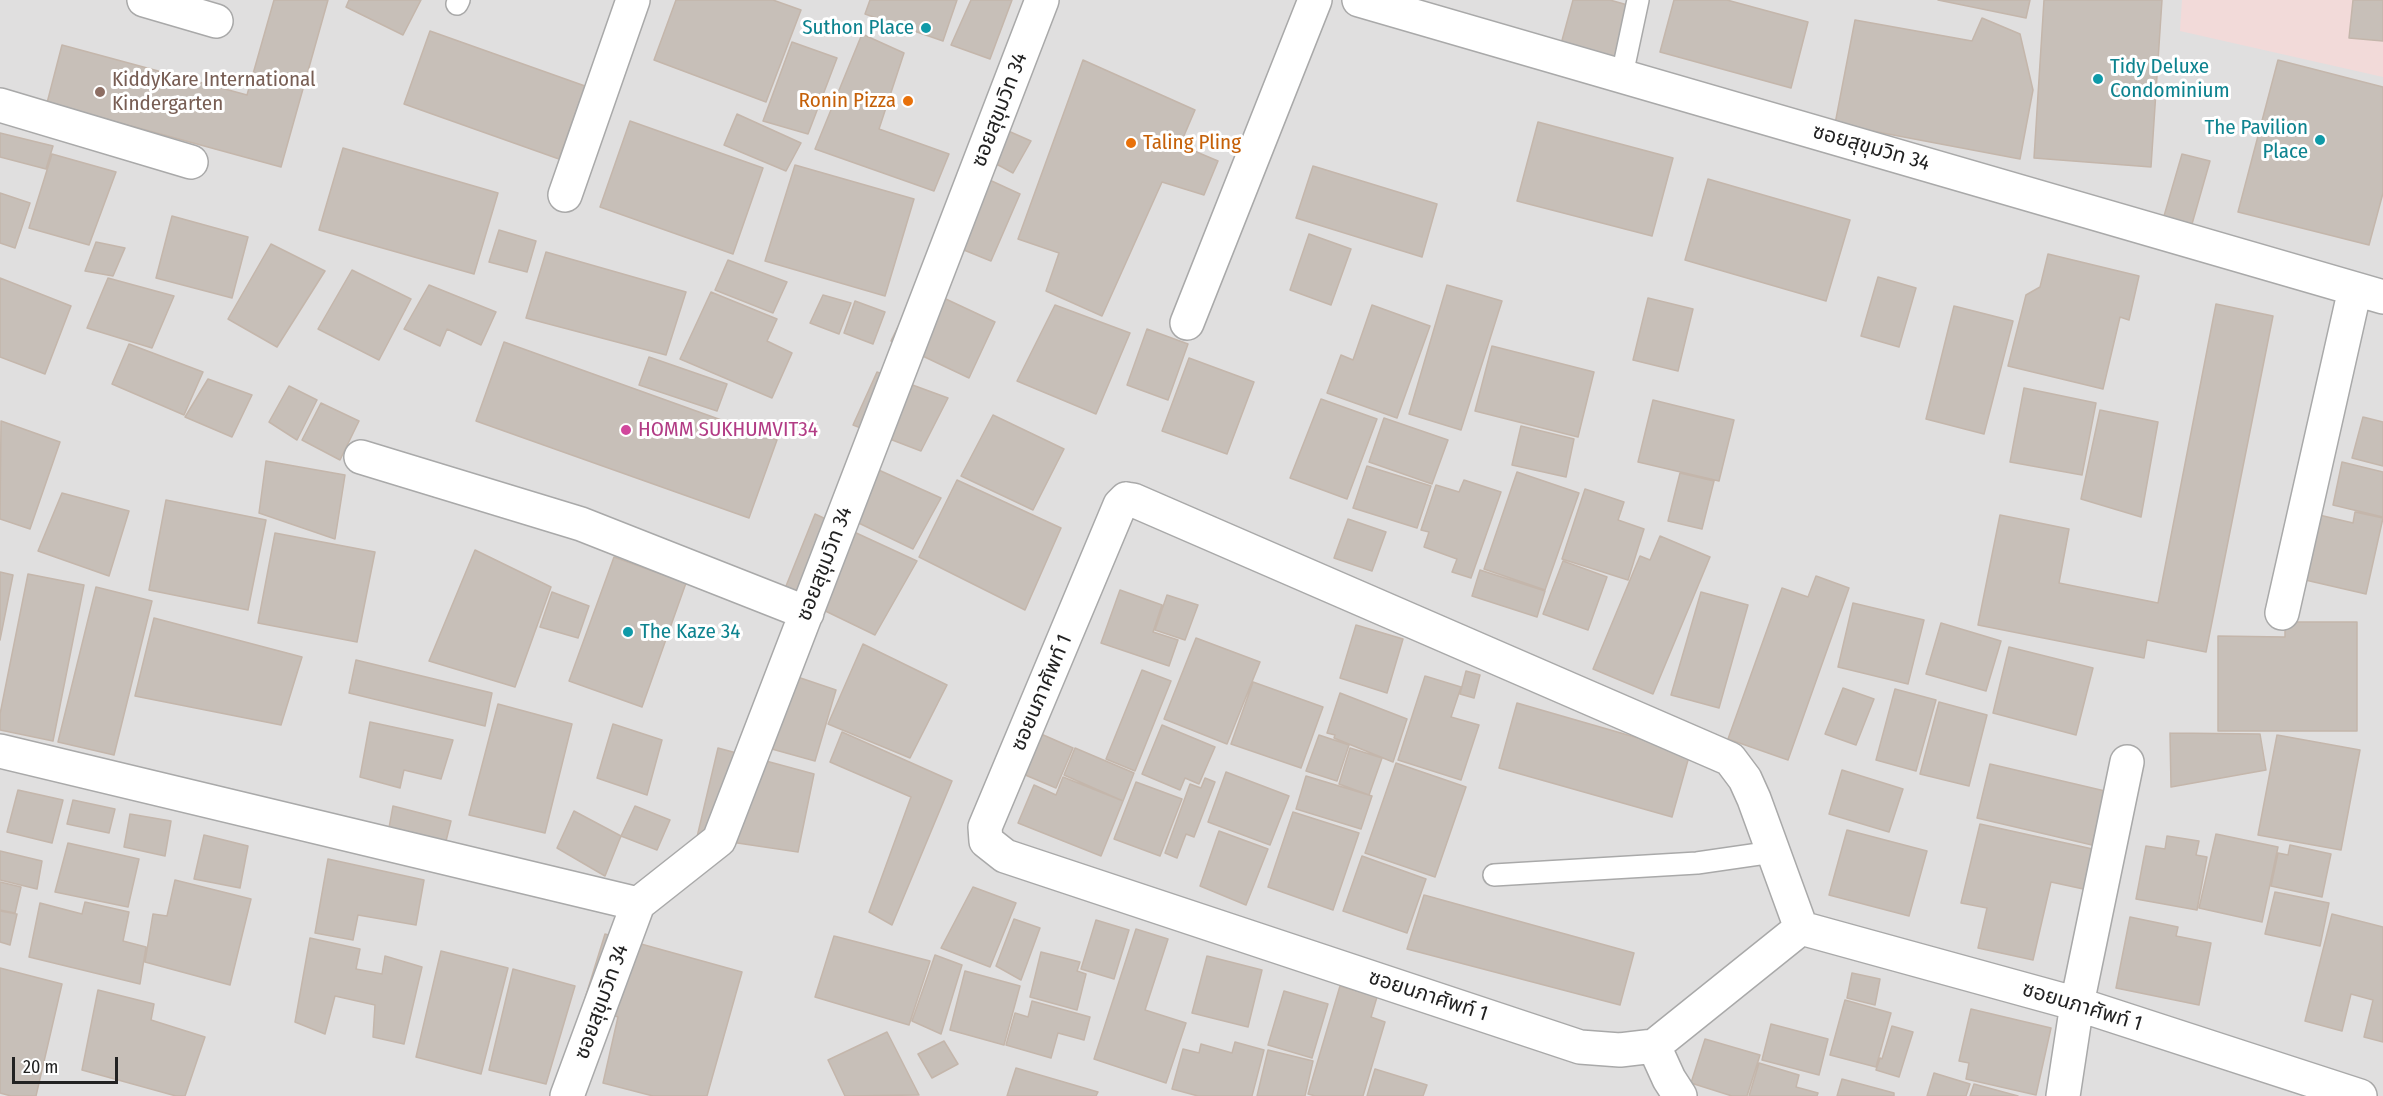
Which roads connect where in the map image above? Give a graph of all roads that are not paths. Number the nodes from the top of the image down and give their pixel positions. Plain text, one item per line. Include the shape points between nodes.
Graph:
1 (144, 0) edge
2 (633, 0) edge
3 (1042, 0) edge
4 (1315, 0) edge
5 (1359, 0) edge
6 (1638, 0) edge
7 (1427, 9) edge
8 (216, 21) dead end
9 (1622, 75) junction
10 (0, 105) edge
11 (191, 162) dead end
12 (565, 195) dead end
13 (2369, 293) edge
14 (1186, 323) dead end
15 (361, 457) dead end
16 (807, 613) junction
17 (2282, 613) dead end
18 (0, 751) edge
19 (2127, 762) dead end
20 (1773, 852) junction
21 (1494, 875) dead end
22 (638, 904) junction
23 (1801, 928) junction
24 (2077, 1004) junction
25 (1654, 1046) junction
26 (567, 1096) edge
27 (1680, 1096) edge
28 (2063, 1096) edge
29 (2360, 1096) edge

1 - 8 street
2 - 12 street
3 - 16 street, ซอยสุขุมวิท 34
4 - 14 street
5 - 7 street, ซอยสุขุมวิท 34
6 - 9 lane
7 - 9 street, ซอยสุขุมวิท 34
9 - 13 street, ซอยสุขุมวิท 34
10 - 11 street
13 - 17 street
15 - 16 street via 581,524
16 - 22 street, ซอยสุขุมวิท 34 via 719,840
18 - 22 street
19 - 24 street
20 - 21 lane via 1697,863
20 - 23 street, ซอยนภาศัพท์ 1
20 - 25 street, ซอยนภาศัพท์ 1 via 1745,779 1730,759 1133,500 1126,499 1120,505 985,827 986,841 1005,856 1580,1047 1620,1050
22 - 26 street, ซอยสุขุมวิท 34
23 - 24 street, ซอยนภาศัพท์ 1
23 - 25 street
24 - 28 street
24 - 29 street, ซอยนภาศัพท์ 1
25 - 27 street

